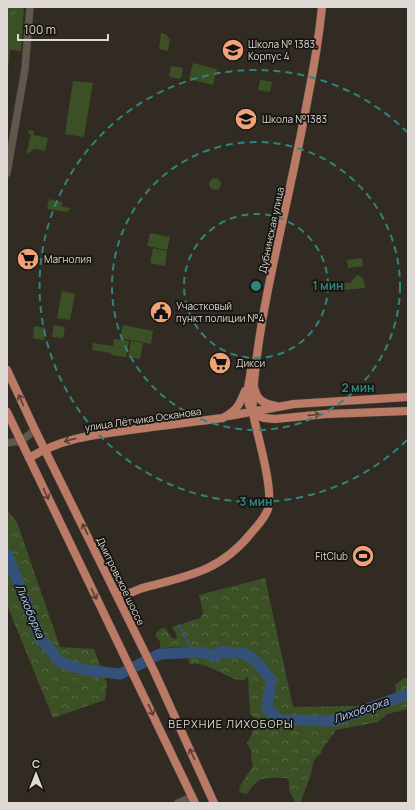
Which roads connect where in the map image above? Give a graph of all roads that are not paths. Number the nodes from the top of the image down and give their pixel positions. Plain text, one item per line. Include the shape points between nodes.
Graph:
1 (30, 7) edge
2 (322, 7) edge
3 (10, 133) edge
4 (7, 173) edge
5 (262, 326) joint
6 (7, 370) edge
7 (251, 386) junction
8 (408, 397) edge
9 (278, 406) junction
10 (408, 410) edge
11 (252, 411) junction
12 (7, 412) edge
13 (222, 418) junction
14 (275, 419) junction
15 (35, 430) junction
16 (258, 432) junction
17 (21, 441) junction
18 (7, 443) edge
19 (45, 449) junction
20 (29, 458) junction
21 (114, 590) junction
22 (134, 591) junction
23 (126, 615) junction
24 (193, 800) edge
25 (178, 803) edge
26 (214, 803) edge

1 - 3 street via 27,51
2 - 5 main road, Дубнинская улица via 315,61
3 - 4 street
5 - 7 main road, улица Лётчика Осканова
15 -> 6 main road, Дмитровское шоссе
7 - 9 main road via 259,400
7 - 11 main road, улица Лётчика Осканова via 248,400
7 - 13 main road, улица Лётчика Осканова via 238,407
8 - 9 main road
9 - 11 main road
14 -> 10 main road
11 - 13 main road
11 - 14 main road via 260,417
11 - 16 main road
12 - 17 main road
13 -> 19 main road, улица Лётчика Осканова via 96,435 70,440
14 - 16 main road via 264,423
15 - 17 street
15 - 19 main road, Дмитровское шоссе
16 - 22 main road via 270,500 265,516 256,528 225,559 211,567
17 - 18 street
17 - 20 main road
19 - 20 main road, улица Лётчика Осканова
21 -> 19 main road, Дмитровское шоссе
20 -> 24 main road
21 - 22 main road via 122,594
21 - 23 main road, Дмитровское шоссе
22 - 23 main road via 130,596
26 -> 23 main road, Дмитровское шоссе
24 - 25 street

